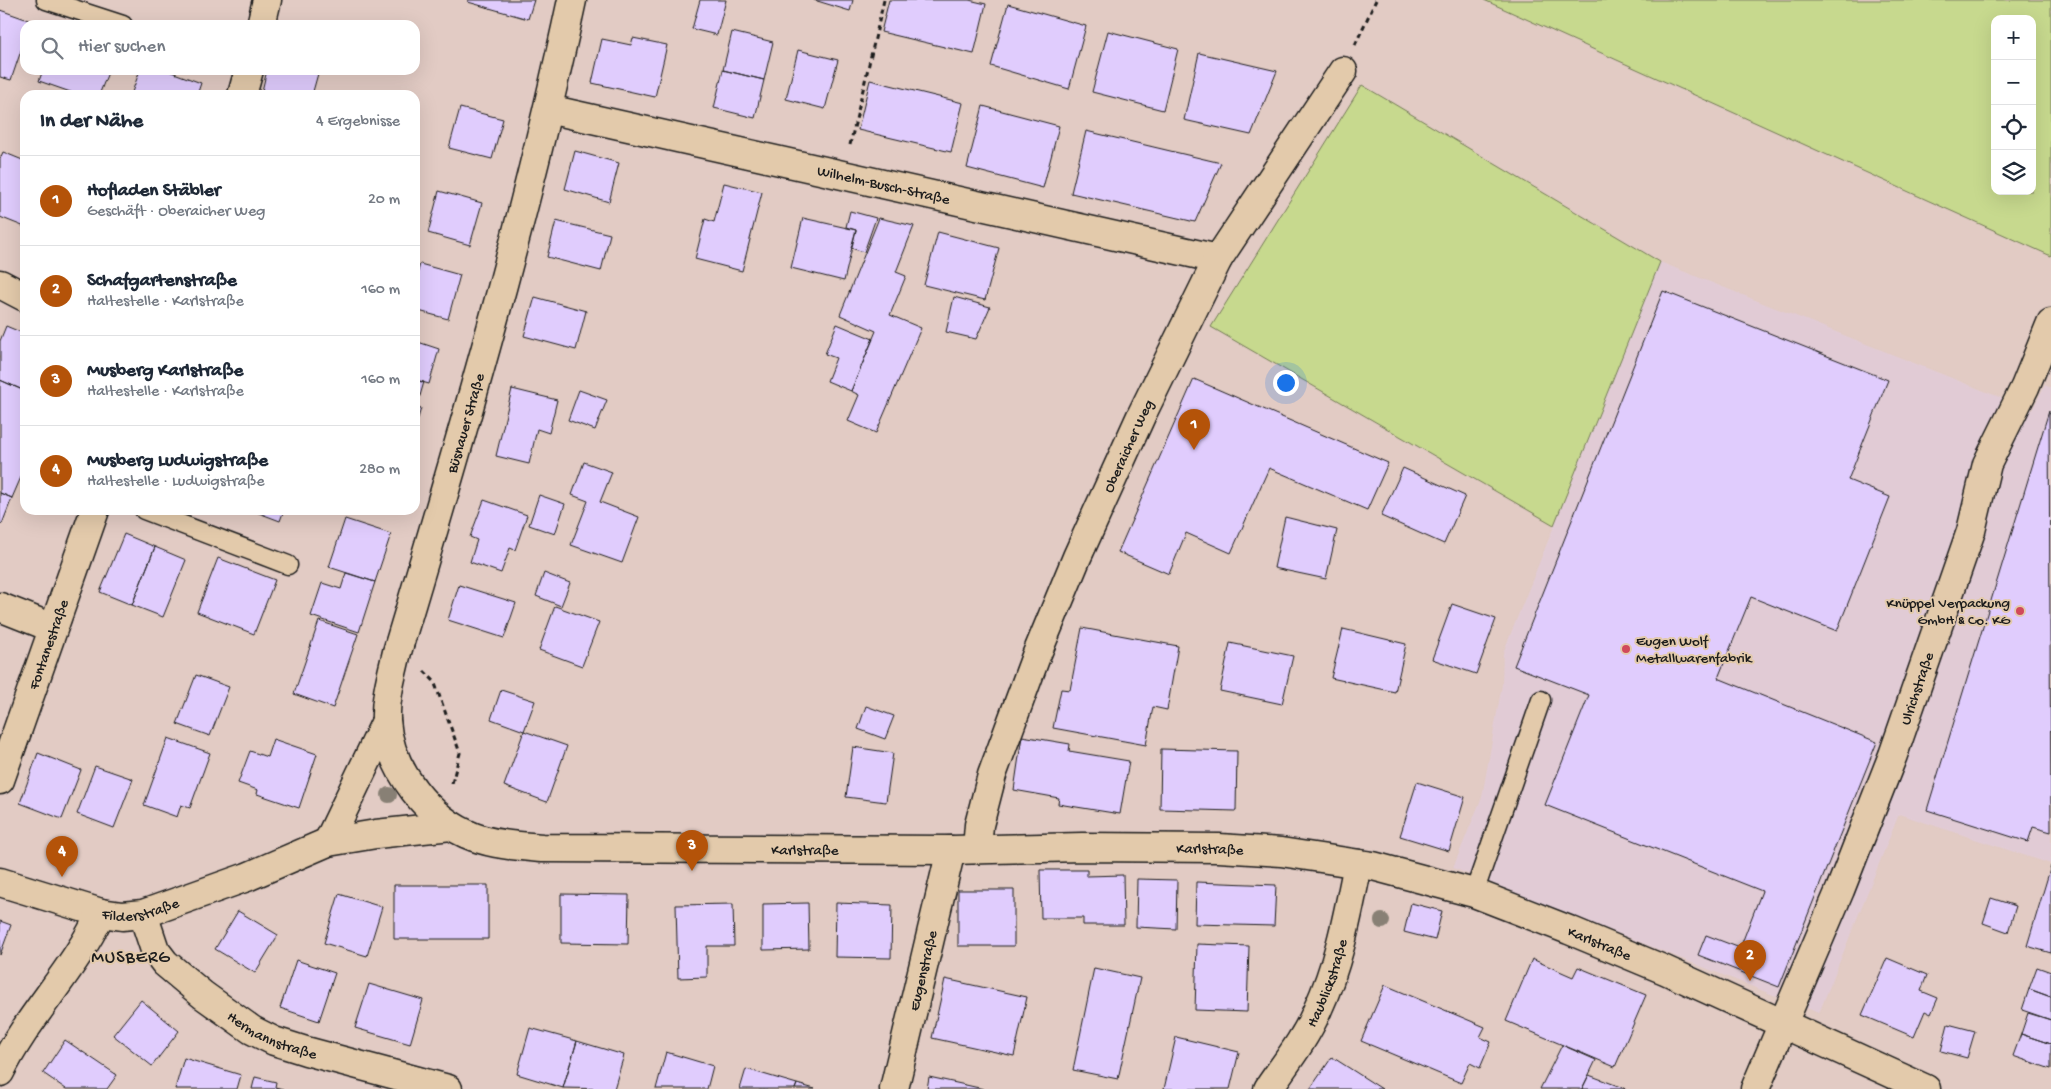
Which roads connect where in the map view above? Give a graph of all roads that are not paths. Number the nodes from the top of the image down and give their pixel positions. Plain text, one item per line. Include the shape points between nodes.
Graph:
1 (46, 0) edge
2 (267, 0) edge
3 (572, 0) edge
4 (108, 20) edge
5 (262, 20) edge
6 (1343, 71) road end
7 (248, 75) edge
8 (243, 90) edge
9 (548, 109) junction
10 (1218, 259) junction
11 (0, 284) edge
12 (20, 294) edge
13 (2051, 323) edge
14 (94, 515) edge
15 (157, 515) edge
16 (288, 565) dead end
17 (0, 607) edge
18 (53, 628) junction
19 (1541, 700) dead end
20 (386, 721) junction
21 (0, 780) edge
22 (442, 818) junction
23 (328, 842) junction
24 (964, 850) junction
25 (1358, 864) junction
26 (0, 882) edge
27 (1474, 893) junction
28 (101, 913) junction
29 (143, 914) junction
30 (1784, 1023) junction
31 (0, 1072) edge
32 (448, 1089) edge
33 (894, 1089) edge
34 (1268, 1089) edge
35 (1755, 1089) edge
36 (1926, 1089) edge

1 - 4 lane
2 - 5 street
3 - 9 street, Büsnauer Straße
6 - 10 street, Oberaicher Weg
7 - 8 street
9 - 10 street, Wilhelm-Busch-Straße
9 - 20 street, Büsnauer Straße via 483,364 397,652
10 - 24 street, Oberaicher Weg via 1137,425 1036,656 992,775 979,825
11 - 12 street
13 - 30 street, Ulrichstraße via 2025,387 1987,464 1972,531 1900,736
14 - 18 street, Fontanestraße
15 - 16 lane
17 - 18 street
18 - 21 street, Fontanestraße
19 - 27 lane
20 - 22 street, Büsnauer Straße via 398,764 412,789
20 - 23 street
22 - 23 street, Filderstraße
22 - 24 street, Karlstraße via 474,837 504,845 542,848
23 - 29 street, Filderstraße via 247,877
24 - 25 street, Karlstraße via 1219,848 1281,852
24 - 33 street, Eugenstraße
25 - 27 street, Karlstraße
25 - 34 street, Haublickstraße via 1329,985 1307,1030
26 - 28 street
27 - 30 street, Karlstraße via 1665,970
28 - 29 street, Filderstraße
28 - 31 street, Filderstraße via 80,953 31,1018
29 - 32 street, Hermannstraße via 155,950 165,963 252,1030 306,1051
30 - 35 street, Ulrichstraße
30 - 36 street, Karlstraße

